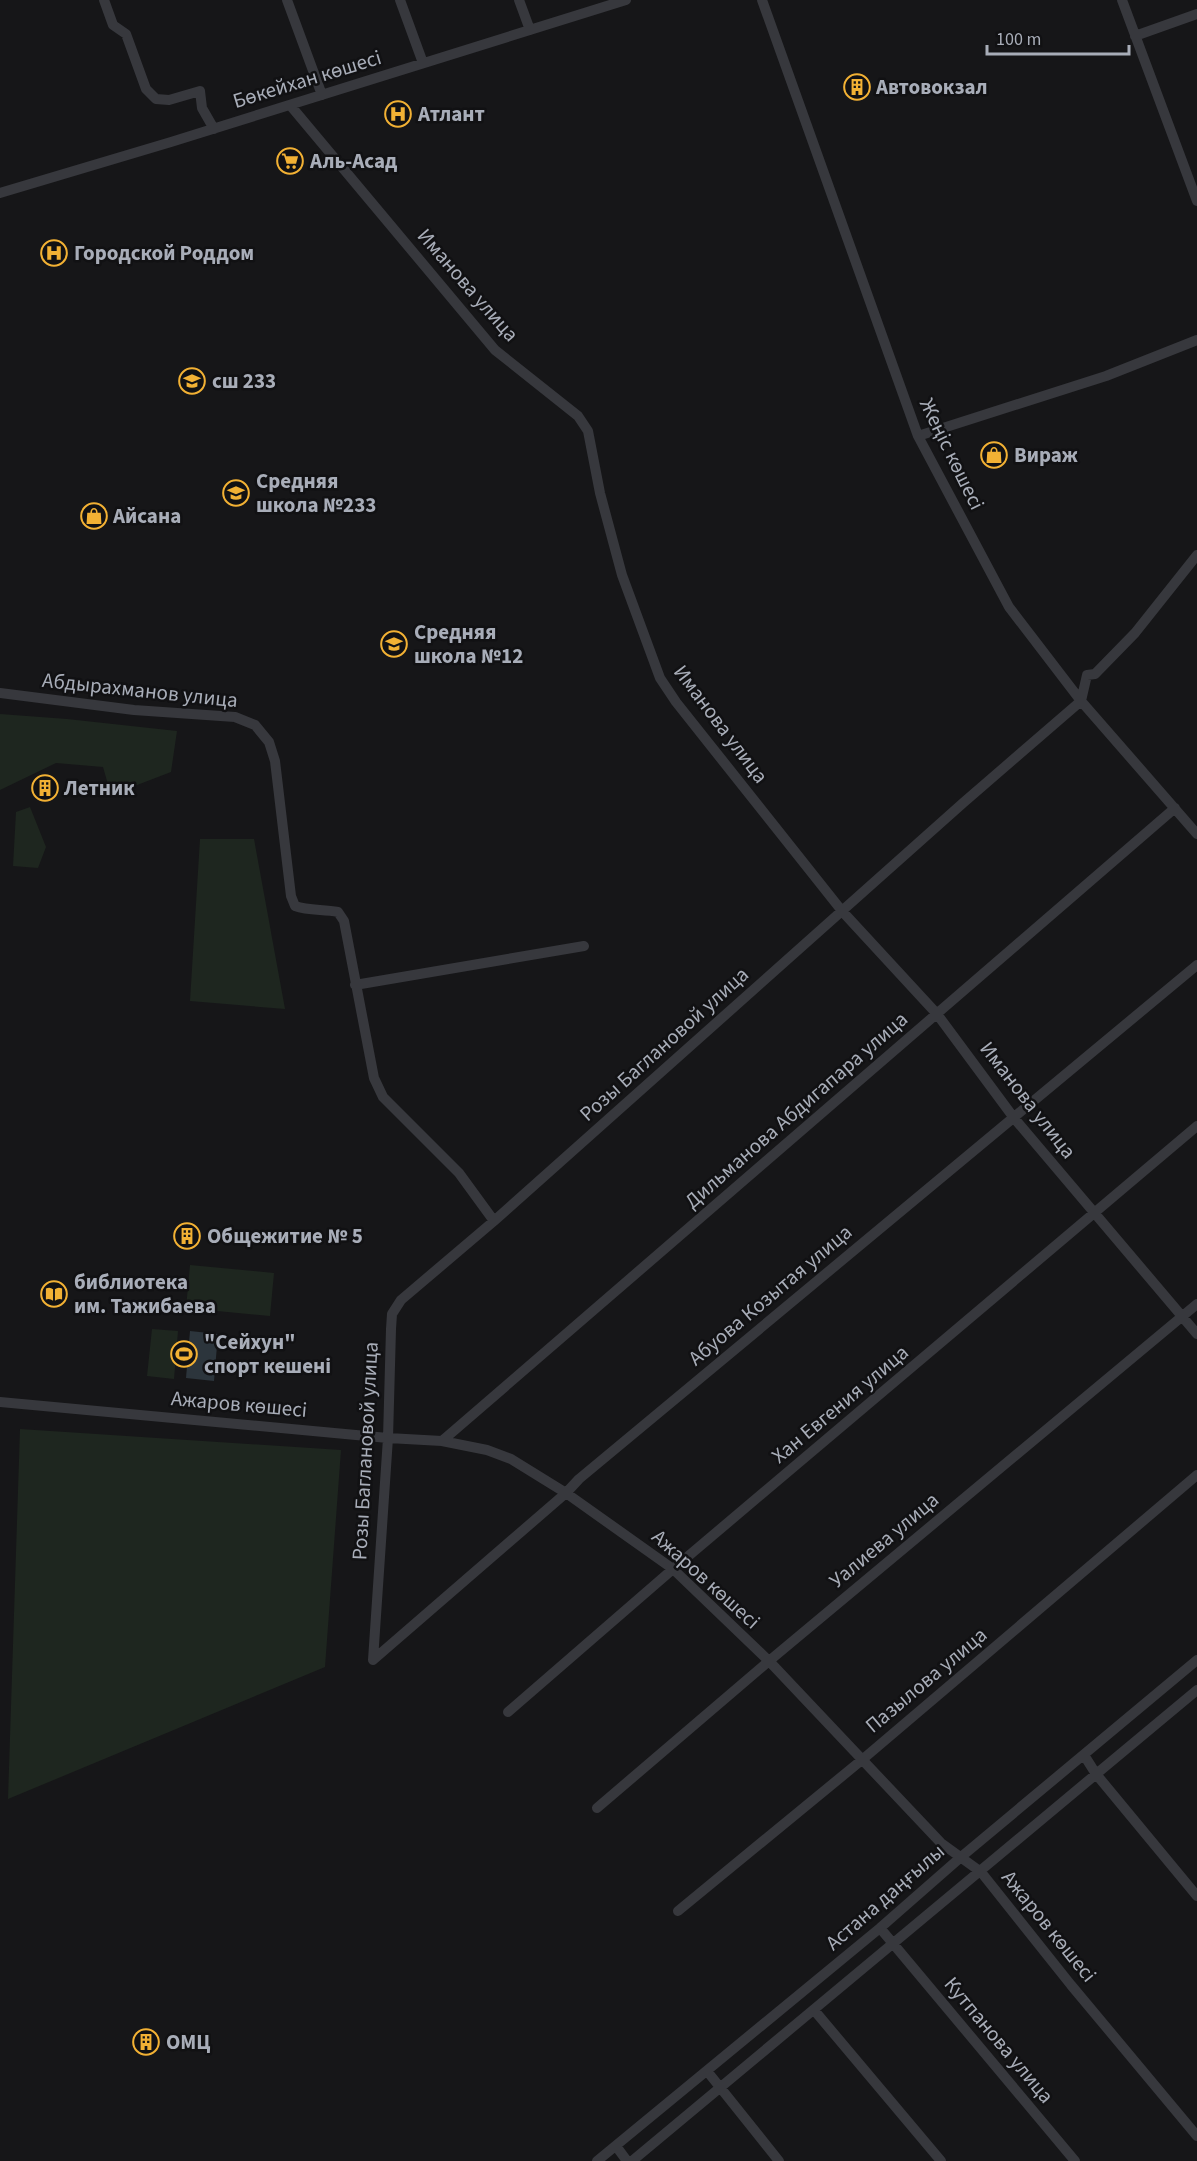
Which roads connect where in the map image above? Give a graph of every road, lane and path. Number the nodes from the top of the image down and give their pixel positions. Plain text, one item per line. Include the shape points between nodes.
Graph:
1 (104, 0) edge
2 (287, 0) edge
3 (400, 0) edge
4 (519, 0) edge
5 (626, 0) edge
6 (762, 0) edge
7 (1122, 0) edge
8 (1197, 14) edge
9 (530, 30) junction
10 (1135, 36) junction
11 (423, 63) junction
12 (322, 95) junction
13 (290, 105) junction
14 (214, 129) junction
15 (0, 193) edge
16 (1197, 201) edge
17 (1197, 340) edge
18 (918, 436) junction
19 (1197, 555) edge
20 (0, 693) edge
21 (1081, 701) junction
22 (1175, 808) junction
23 (1197, 834) edge
24 (842, 911) junction
25 (584, 946) dead end
26 (1197, 965) edge
27 (355, 985) junction
28 (937, 1014) junction
29 (1014, 1118) junction
30 (1197, 1126) edge
31 (1095, 1214) junction
32 (494, 1221) junction
33 (1197, 1304) edge
34 (1182, 1317) junction
35 (1197, 1334) edge
36 (0, 1402) edge
37 (388, 1438) junction
38 (442, 1441) junction
39 (1197, 1475) edge
40 (566, 1493) junction
41 (673, 1569) junction
42 (373, 1660) joint
43 (1197, 1660) edge
44 (769, 1661) junction
45 (1197, 1690) edge
46 (508, 1712) dead end
47 (1084, 1755) junction
48 (863, 1759) junction
49 (1096, 1774) junction
50 (597, 1808) dead end
51 (962, 1857) junction
52 (981, 1872) junction
53 (1197, 1896) edge
54 (678, 1911) dead end
55 (880, 1929) junction
56 (894, 1944) junction
57 (814, 2010) junction
58 (707, 2071) junction
59 (720, 2088) junction
60 (1197, 2136) edge
61 (616, 2146) junction
62 (597, 2161) edge
63 (627, 2161) edge
64 (632, 2161) edge
65 (779, 2161) edge
66 (941, 2161) edge
67 (1075, 2161) edge

1 - 14 street via 113,25 126,34 146,89 156,99 169,100 200,91 202,108
2 - 12 street
3 - 11 street
4 - 9 street
5 - 9 street, Бөкейхан көшесі
6 - 18 street, Жеңіс көшесі
7 - 10 street
8 - 10 street
9 - 11 street, Бөкейхан көшесі
10 - 16 street
11 - 12 street, Бөкейхан көшесі
12 - 13 street, Бөкейхан көшесі
13 - 14 street, Бөкейхан көшесі
13 - 24 street, Иманова улица via 495,350 578,416 588,431 622,576 660,678 706,743
14 - 15 street, Бөкейхан көшесі
17 - 18 street via 1106,376
18 - 21 street, Жеңіс көшесі via 1009,608
19 - 21 street, Розы Баглановой улица via 1135,633 1095,674 1087,675
20 - 27 street, Абдырахманов улица via 134,710 235,717 255,725 269,742 275,761 291,896 295,906 338,912 344,921
21 - 22 street, Жеңіс көшесі
21 - 24 street, Розы Баглановой улица
22 - 23 street, Жеңіс көшесі
22 - 28 street, Дильманова Абдигапара улица
24 - 28 street, Иманова улица
24 - 32 street, Розы Баглановой улица
25 - 27 street
26 - 29 street, Абуова Козытая улица
27 - 32 street, Абдырахманов улица via 374,1078 383,1097 459,1173
28 - 29 street, Иманова улица
28 - 38 street, Дильманова Абдигапара улица
29 - 31 street, Иманова улица
29 - 40 street, Абуова Козытая улица
30 - 31 street, Хан Евгения улица
31 - 34 street, Иманова улица
31 - 41 street, Хан Евгения улица
32 - 37 street, Розы Баглановой улица via 401,1300 392,1314
33 - 34 street, Уалиева улица
34 - 35 street, Иманова улица
34 - 44 street, Уалиева улица
36 - 37 street, Ажаров көшесі
37 - 38 street, Ажаров көшесі
37 - 42 street, Розы Баглановой улица
38 - 40 street, Ажаров көшесі via 511,1459
39 - 48 street, Пазылова улица
40 - 41 street, Ажаров көшесі
40 - 42 street, Абуова Козытая улица
41 - 44 street, Ажаров көшесі
41 - 46 street, Хан Евгения улица
43 - 47 street, Астана даңғылы
44 - 48 street, Ажаров көшесі
44 - 50 street, Уалиева улица
45 - 49 street, Астана даңғылы
47 - 49 street
47 - 51 street, Астана даңғылы
48 - 51 street, Ажаров көшесі via 941,1843
48 - 54 street, Пазылова улица
49 - 52 street, Астана даңғылы
49 - 53 street
51 - 52 street, Ажаров көшесі
51 - 55 street, Астана даңғылы
52 - 56 street, Астана даңғылы
52 - 60 street, Ажаров көшесі
55 - 56 street, Кутпанова улица
55 - 58 street, Астана даңғылы
56 - 57 street, Астана даңғылы
56 - 67 street, Кутпанова улица
57 - 59 street, Астана даңғылы
57 - 66 street
58 - 59 street
58 - 61 street, Астана даңғылы
59 - 64 street, Астана даңғылы
59 - 65 street
61 - 62 street, Астана даңғылы
61 - 63 street

